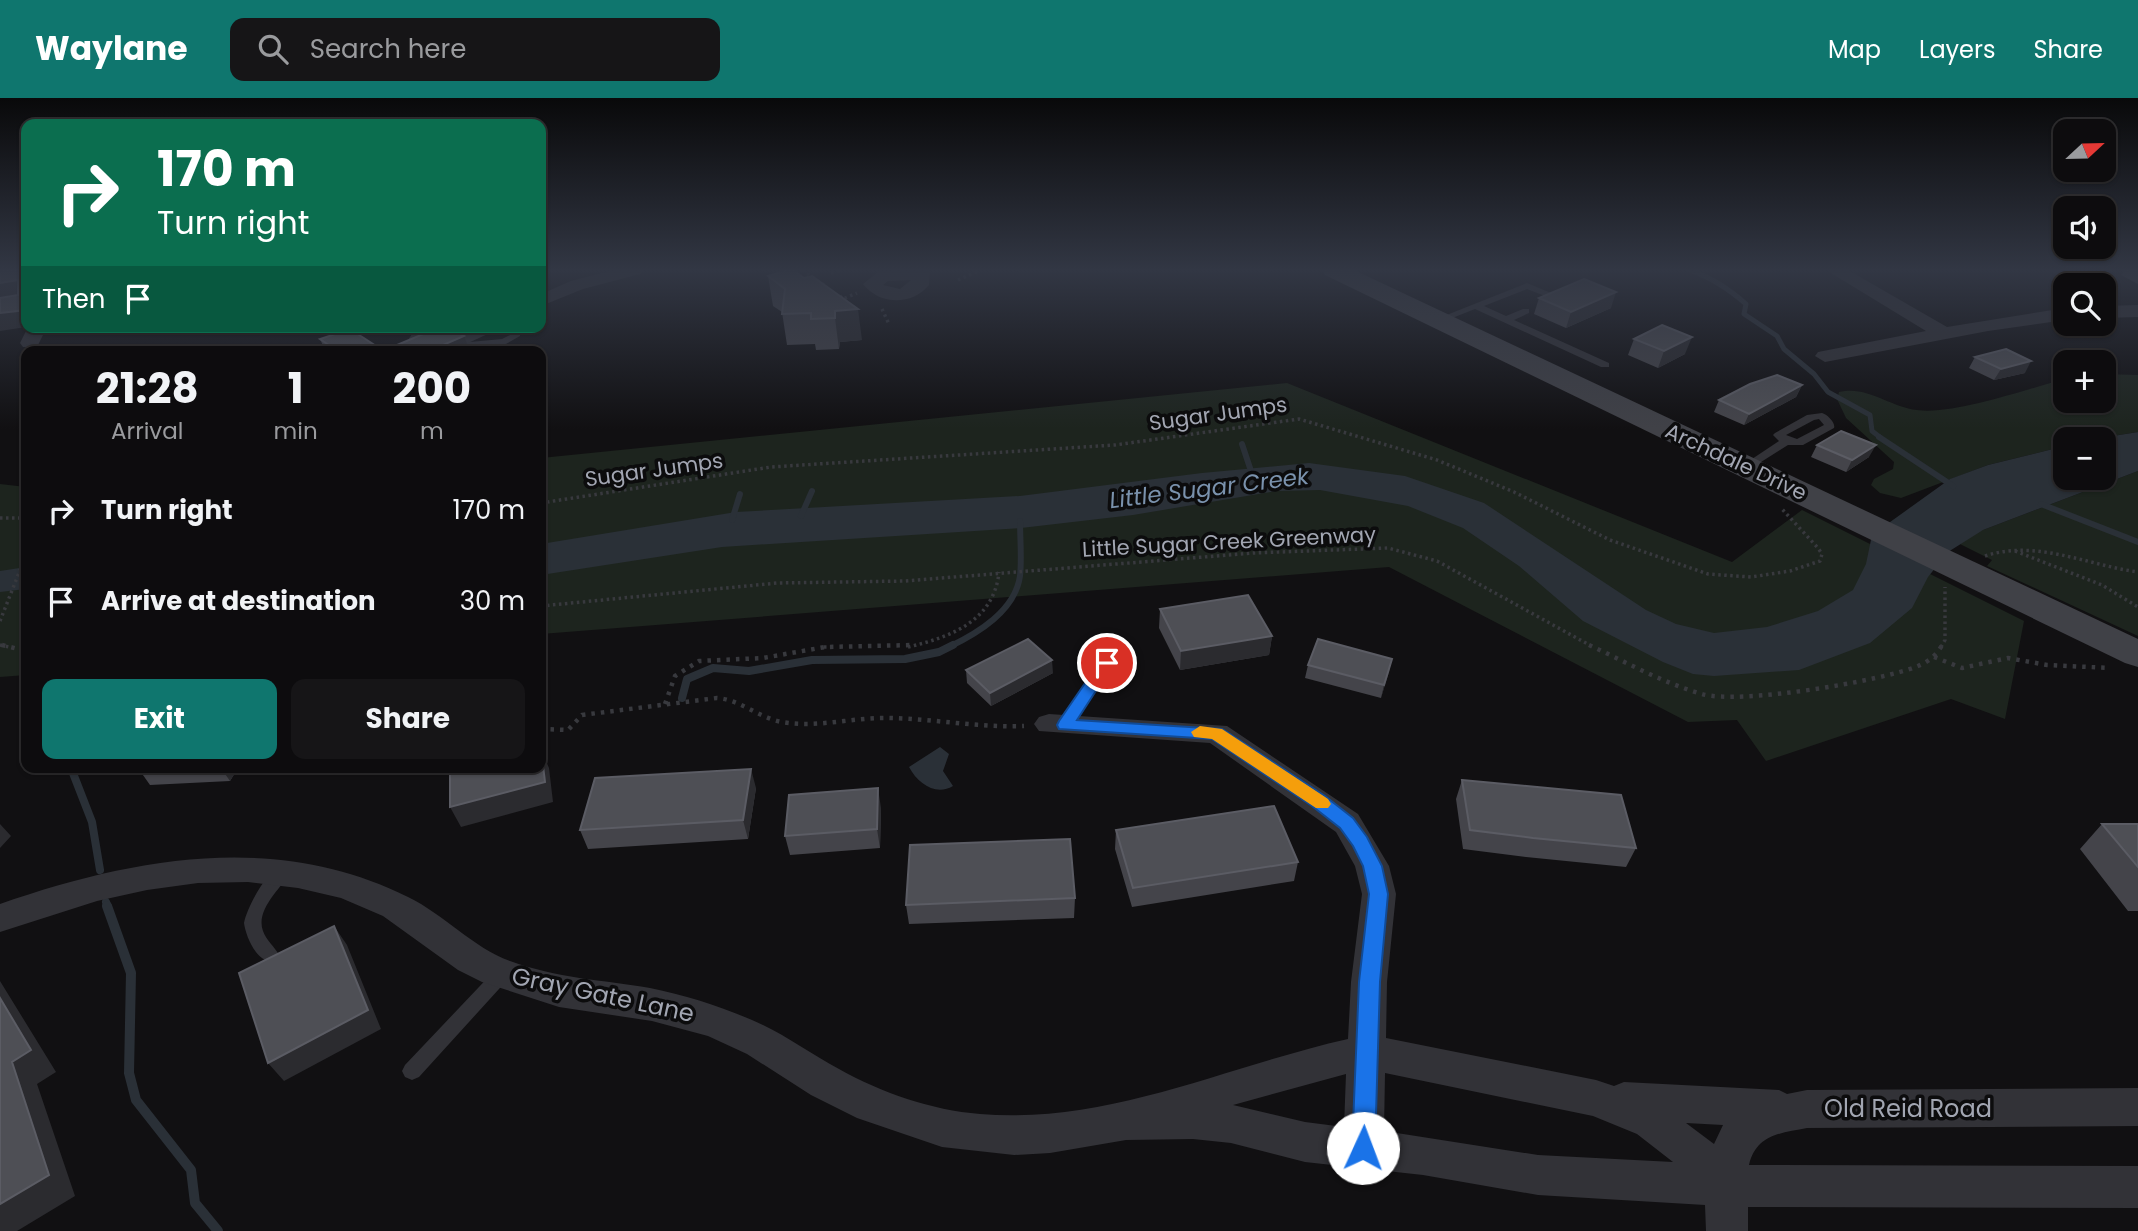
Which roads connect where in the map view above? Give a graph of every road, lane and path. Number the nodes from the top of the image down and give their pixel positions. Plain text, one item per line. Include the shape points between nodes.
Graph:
1 (1445, 323) edge
2 (1512, 323) edge
3 (1926, 323) edge
4 (2008, 323) edge
5 (424, 333) edge
6 (478, 333) edge
7 (515, 333) edge
8 (1943, 333) junction
9 (425, 346) edge
10 (441, 346) edge
11 (477, 346) edge
12 (1825, 356) dead end
13 (1605, 365) dead end
14 (1786, 442) dead end
15 (1746, 467) junction
16 (1790, 487) junction
17 (546, 502) edge
18 (0, 518) edge
19 (21, 518) edge
20 (2013, 550) junction
21 (21, 568) edge
22 (999, 572) junction
23 (2138, 572) edge
24 (1972, 573) junction
25 (546, 606) edge
26 (2138, 607) edge
27 (0, 621) edge
28 (0, 645) edge
29 (1118, 647) dead end
30 (21, 650) edge
31 (1933, 657) junction
32 (2129, 660) edge
33 (665, 704) junction
34 (1057, 725) junction
35 (546, 729) edge
36 (283, 871) junction
37 (0, 918) edge
38 (270, 955) edge
39 (503, 973) junction
40 (1367, 1054) junction
41 (412, 1070) dead end
42 (1596, 1098) junction
43 (2138, 1107) edge
44 (1807, 1110) junction
45 (1126, 1121) junction
46 (1363, 1148) junction
47 (1726, 1186) junction
48 (2138, 1187) edge
49 (1727, 1231) edge

1 - 15 street, Archdale Drive
2 - 13 lane
3 - 8 street
4 - 8 street
5 - 9 street via 418,340
6 - 10 street
7 - 11 lane via 504,342
8 - 12 street
14 - 15 lane
15 - 16 street, Archdale Drive
16 - 17 path, Sugar Jumps via 1782,496 1783,511 1817,545 1820,561 1751,577 1708,573 1670,562 1610,540 1437,460 1299,419 1115,445 771,467
16 - 24 street, Archdale Drive
18 - 19 path
20 - 23 path
20 - 24 path via 1995,551
20 - 26 path via 2102,585
21 - 27 path
22 - 25 path, Little Sugar Creek Greenway via 905,581 767,584
22 - 31 path, Little Sugar Creek Greenway via 1339,548 1394,549 1437,561 1569,636 1674,684 1729,698 1894,676
22 - 33 path via 997,592 988,608 945,638 894,649 831,647 757,659 699,661 675,676
24 - 31 path via 1945,586 1945,640
24 - 32 street, Archdale Drive
28 - 30 path
29 - 34 lane
31 - 32 path via 1962,668 2008,658 2059,666
33 - 34 path via 730,698 766,718 793,723 887,718 1000,728
33 - 35 path via 582,715 568,730
34 - 40 street via 1216,733 1347,823 1373,866 1379,894
36 - 37 street, Gray Gate Lane via 243,867 103,885
36 - 38 lane via 257,909 253,923
36 - 39 street, Gray Gate Lane via 359,890 397,907 465,956
39 - 41 lane
39 - 45 street, Gray Gate Lane via 575,994 652,1004 704,1017 751,1037 836,1088 929,1125 1020,1137 1087,1131
40 - 42 street via 1403,1057
40 - 45 street via 1284,1071
40 - 46 street
42 - 44 street
42 - 47 street via 1651,1121 1697,1156
43 - 44 street, Old Reid Road
44 - 47 street, Old Reid Road via 1777,1114 1740,1134 1729,1154
45 - 46 street via 1231,1124 1305,1142
46 - 47 street via 1538,1175
47 - 48 street
47 - 49 street, Old Reid Road

